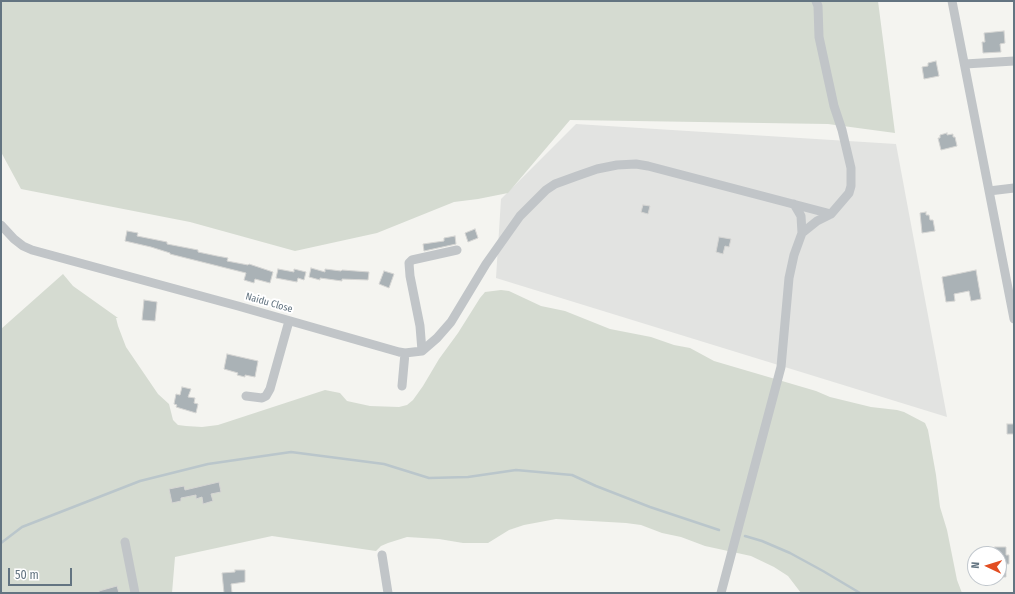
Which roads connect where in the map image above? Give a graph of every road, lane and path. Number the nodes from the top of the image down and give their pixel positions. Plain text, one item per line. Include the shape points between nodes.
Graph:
1 (816, 1) edge
2 (952, 1) edge
3 (1014, 61) edge
4 (964, 64) junction
5 (1014, 188) edge
6 (988, 191) junction
7 (794, 204) junction
8 (831, 214) junction
9 (1, 225) edge
10 (802, 233) junction
11 (457, 250) dead end
12 (290, 320) junction
13 (1014, 320) edge
14 (422, 351) junction
15 (405, 353) junction
16 (402, 386) dead end
17 (246, 396) dead end
18 (125, 542) dead end
19 (382, 555) dead end
20 (135, 593) edge
21 (388, 593) edge
22 (721, 593) edge

1 - 8 street via 819,36 834,106 852,168 849,192
2 - 4 street
3 - 4 street
4 - 6 street
5 - 6 street
6 - 13 street
7 - 8 street
7 - 10 street via 801,216
7 - 14 street via 636,164 597,169 556,184 546,190 520,216 451,322
8 - 10 street
9 - 12 street, Naidu Close via 23,246 32,250
10 - 22 street via 794,255 790,278 781,367
11 - 14 street via 412,260 409,263
12 - 15 street, Naidu Close
12 - 17 street via 270,390 262,398
14 - 15 street, Naidu Close
15 - 16 street
18 - 20 street
19 - 21 street

